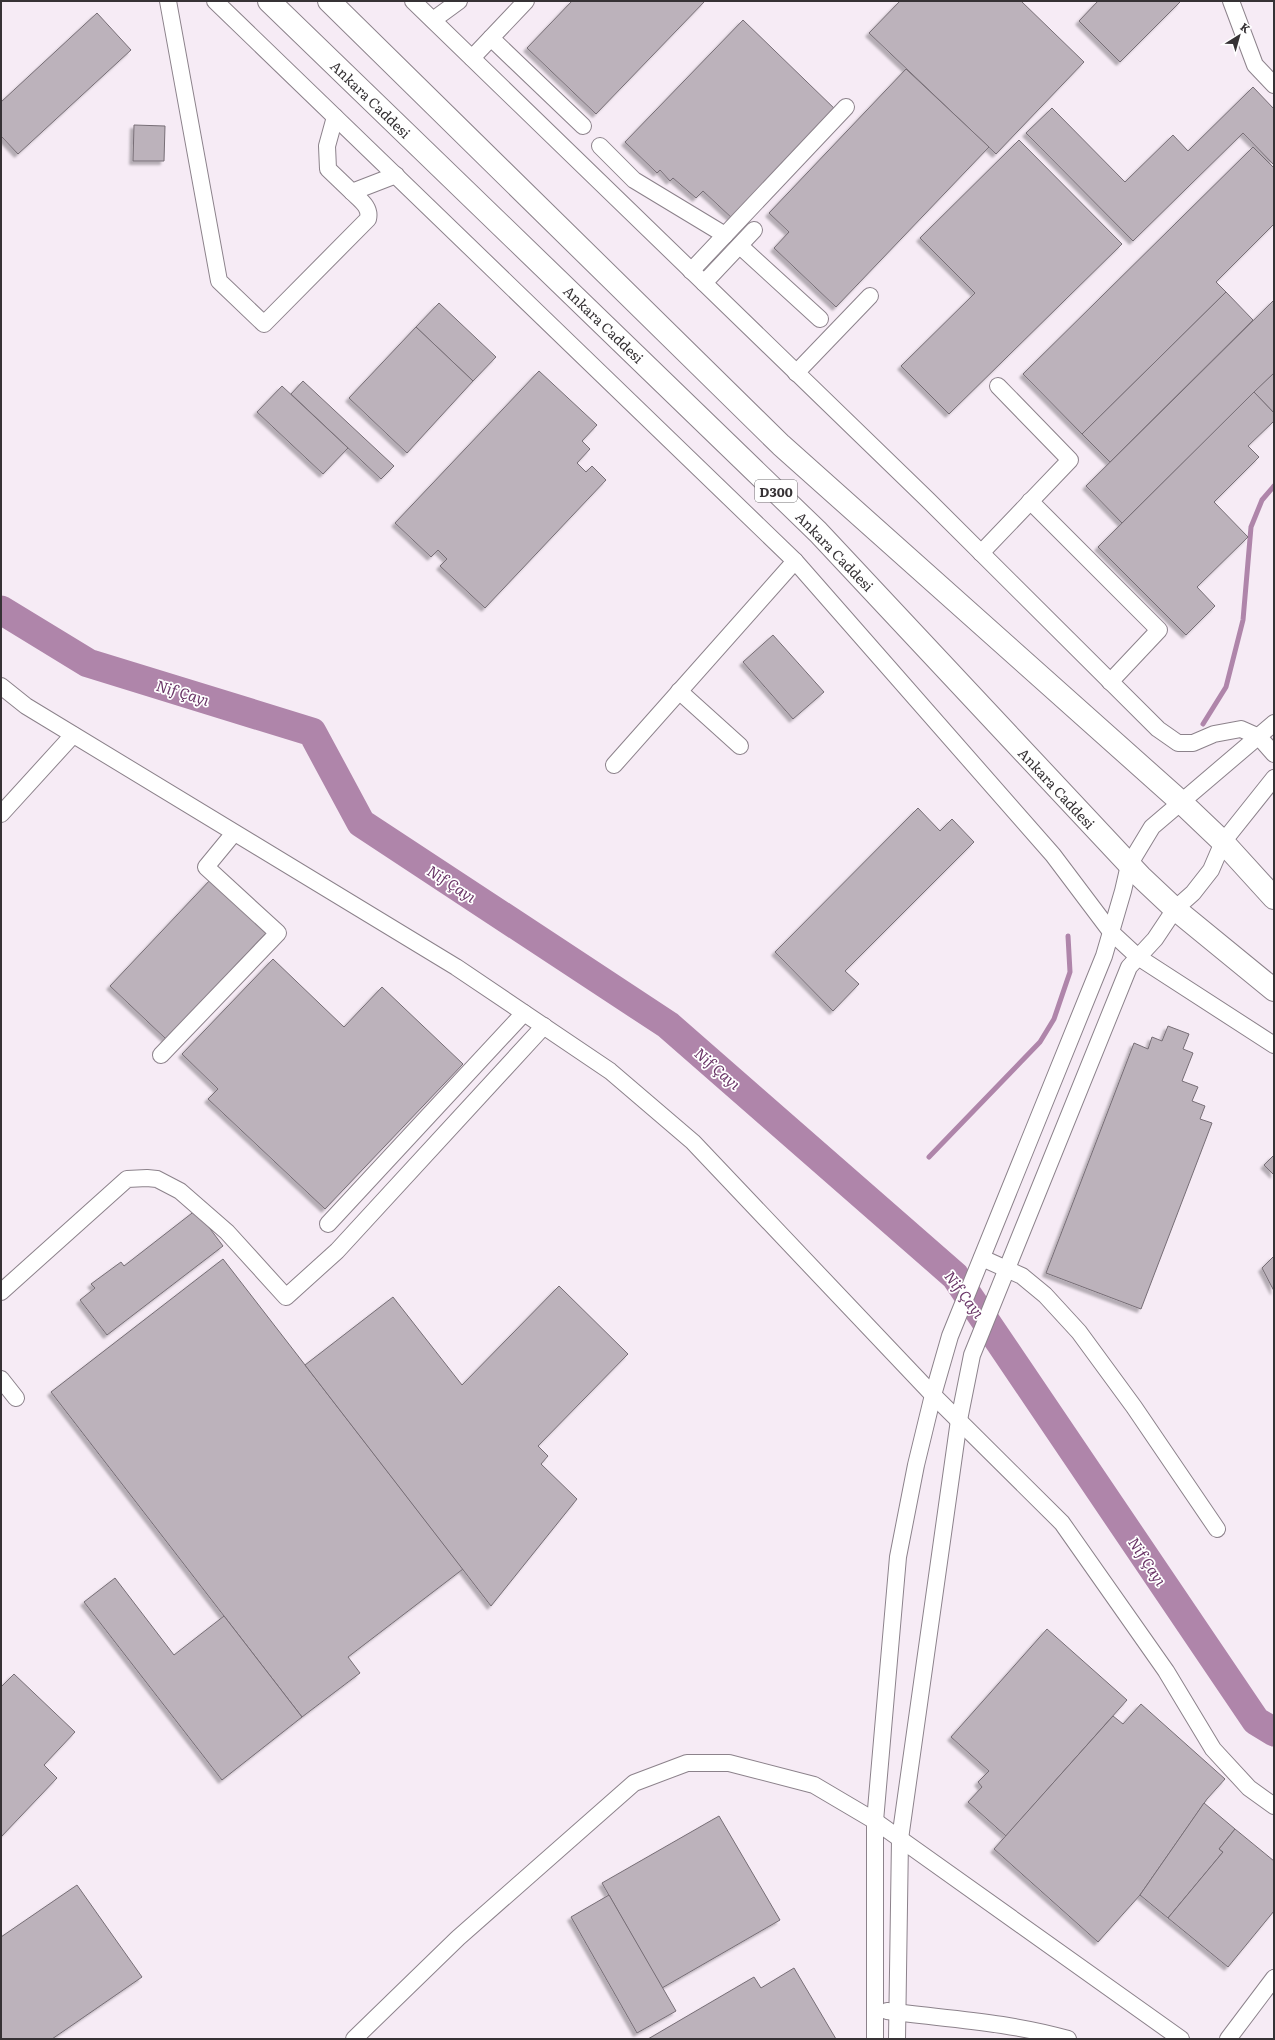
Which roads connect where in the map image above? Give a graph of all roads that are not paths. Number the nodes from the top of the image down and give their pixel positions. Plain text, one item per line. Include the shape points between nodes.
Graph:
1 (168, 1) edge
2 (215, 1) edge
3 (269, 1) edge
4 (329, 1) edge
5 (413, 1) edge
6 (459, 1) edge
7 (526, 1) edge
8 (1231, 1) edge
9 (433, 20) junction
10 (491, 38) junction
11 (472, 58) junction
12 (1274, 85) edge
13 (846, 107) dead end
14 (335, 117) junction
15 (584, 126) dead end
16 (600, 146) dead end
17 (396, 175) junction
18 (352, 192) junction
19 (754, 230) dead end
20 (725, 235) junction
21 (740, 246) junction
22 (691, 271) junction
23 (704, 283) junction
24 (870, 296) dead end
25 (820, 319) dead end
26 (796, 373) junction
27 (998, 386) dead end
28 (1030, 501) junction
29 (980, 553) junction
30 (795, 561) junction
31 (1110, 682) junction
32 (1, 686) edge
33 (680, 691) junction
34 (1274, 723) edge
35 (73, 735) junction
36 (1259, 737) junction
37 (740, 746) dead end
38 (1274, 754) edge
39 (614, 765) dead end
40 (1274, 778) edge
41 (1181, 802) junction
42 (1, 814) edge
43 (234, 833) junction
44 (1223, 842) junction
45 (1129, 865) junction
46 (1274, 898) edge
47 (1175, 909) junction
48 (1111, 932) junction
49 (1138, 957) junction
50 (1274, 990) edge
51 (524, 1013) junction
52 (544, 1026) junction
53 (1274, 1046) edge
54 (161, 1055) dead end
55 (328, 1224) dead end
56 (982, 1258) junction
57 (1006, 1269) junction
58 (1, 1292) edge
59 (1, 1379) edge
60 (933, 1395) junction
61 (16, 1398) dead end
62 (959, 1420) junction
63 (1217, 1529) dead end
64 (1274, 1806) edge
65 (875, 1821) junction
66 (900, 1839) junction
67 (1274, 1978) edge
68 (875, 2010) junction
69 (898, 2012) junction
70 (1043, 2036) edge
71 (354, 2039) edge
72 (875, 2039) edge
73 (897, 2039) edge
74 (1068, 2039) edge
75 (1181, 2039) edge
76 (1228, 2039) edge

1 - 18 street via 219,282 264,324 368,219 367,207
2 - 14 street
3 - 45 highway, Ankara Caddesi / D300 via 818,532
4 - 41 highway, D300 via 781,445
5 - 9 street
6 - 9 street
7 - 10 street
8 - 12 street via 1255,65
9 - 11 street
10 - 11 street
10 - 15 street
11 - 22 street
13 - 20 street
14 - 17 street
14 - 18 street via 327,146 328,169
16 - 20 street via 634,180
17 - 18 street
17 - 30 street
19 - 21 street
20 - 22 street
21 - 23 street
21 - 25 street
22 - 23 street
23 - 26 street
24 - 26 street
26 - 29 street
27 - 28 street via 1070,460
28 - 29 street
28 - 31 street via 1159,630
29 - 31 street
30 - 33 street
30 - 48 street via 1053,855
31 - 36 street via 1158,729 1178,743 1193,743 1214,734 1240,729
32 - 35 street via 26,706
33 - 37 street
33 - 39 street
34 - 36 street
35 - 42 street
35 - 43 street
36 - 38 street
36 - 41 street
40 - 44 street
41 - 44 highway, D300
41 - 45 street via 1152,827
43 - 51 street via 456,967
43 - 54 street via 206,868 278,933
44 - 46 highway, D300
44 - 47 street via 1211,870 1193,893
45 - 47 highway, Ankara Caddesi / D300
45 - 48 street
47 - 49 street via 1155,939
47 - 50 highway, Ankara Caddesi / D300
48 - 49 street
48 - 56 street via 1101,963
49 - 53 street
49 - 57 street via 1128,967
51 - 52 street
51 - 55 street
52 - 58 street via 337,1251 286,1297 227,1232 180,1190 165,1182 147,1178 127,1179
52 - 60 street via 610,1071 693,1142
56 - 57 street
56 - 60 street via 950,1336
57 - 62 street via 972,1355
57 - 63 street via 1022,1276 1046,1295 1079,1332 1134,1407
59 - 61 street
60 - 62 street
60 - 65 street via 898,1557
62 - 64 street via 1062,1523 1166,1671 1213,1749 1250,1788
62 - 66 street
65 - 66 street
65 - 68 street
65 - 71 street via 814,1785 730,1764 687,1763 634,1783 458,1938
66 - 69 street
66 - 75 street
67 - 76 street
68 - 69 street
68 - 72 street
69 - 70 street via 970,2020
69 - 73 street
70 - 74 street

